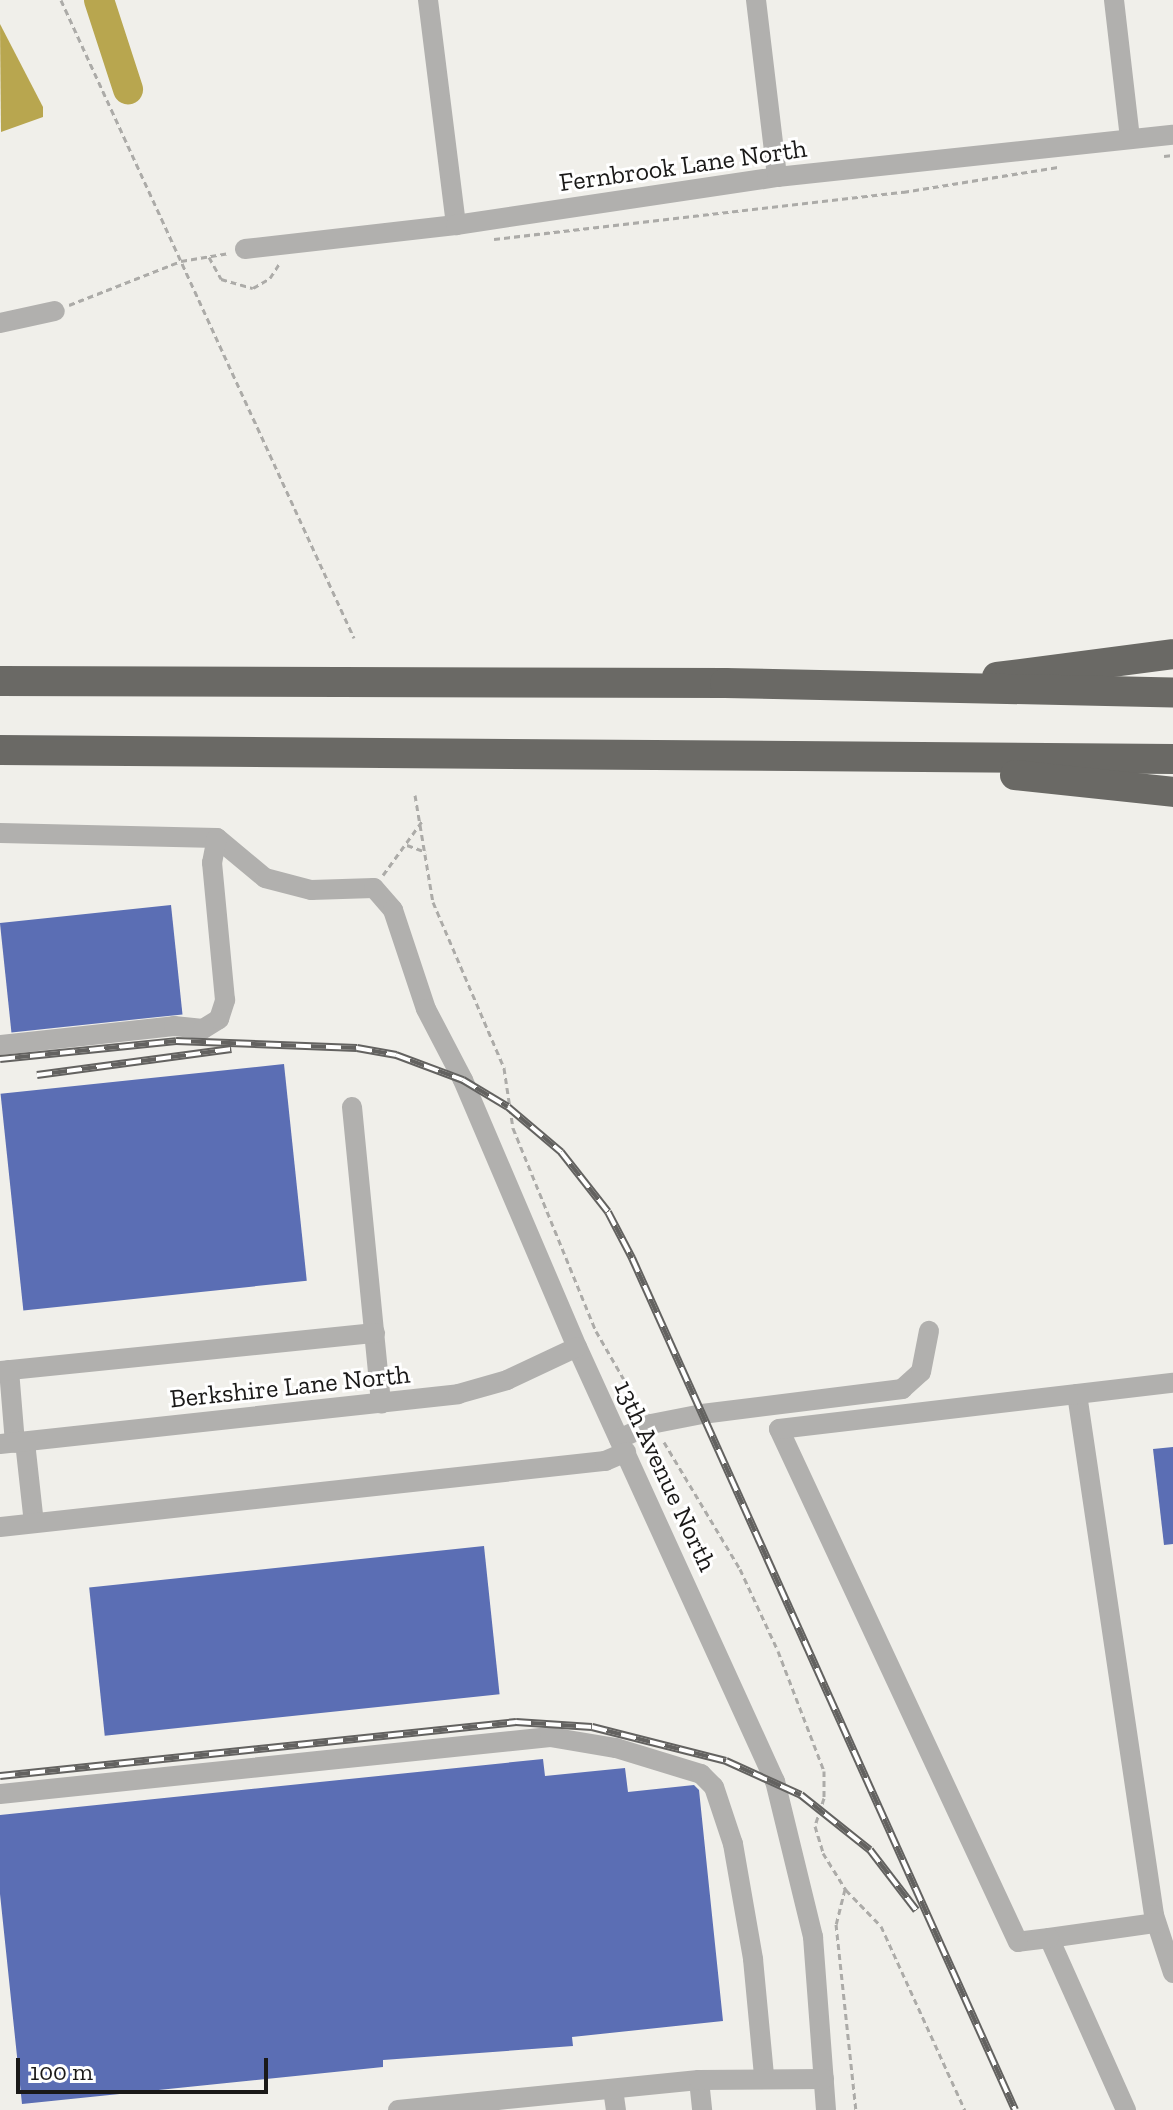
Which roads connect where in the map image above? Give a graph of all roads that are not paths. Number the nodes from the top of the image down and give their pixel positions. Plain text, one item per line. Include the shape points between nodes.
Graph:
1 (428, 0) edge
2 (756, 0) edge
3 (1114, 0) edge
4 (1173, 135) edge
5 (1130, 139) junction
6 (777, 177) junction
7 (456, 225) junction
8 (245, 249) road end
9 (55, 311) road end
10 (0, 323) edge
11 (1173, 654) edge
12 (0, 681) edge
13 (934, 690) junction
14 (1173, 692) edge
15 (0, 750) edge
16 (846, 757) junction
17 (1173, 759) edge
18 (1173, 792) edge
19 (0, 833) edge
20 (217, 838) junction
21 (0, 1045) edge
22 (352, 1107) dead end
23 (929, 1331) dead end
24 (375, 1333) junction
25 (577, 1347) junction
26 (5, 1371) edge
27 (1173, 1383) edge
28 (1077, 1394) junction
29 (381, 1404) junction
30 (13, 1443) edge
31 (622, 1446) junction
32 (34, 1523) junction
33 (0, 1527) edge
34 (0, 1794) edge
35 (1156, 1923) junction
36 (1049, 1938) junction
37 (1173, 1973) edge
38 (764, 2076) junction
39 (824, 2079) junction
40 (699, 2080) junction
41 (613, 2089) junction
42 (562, 2101) edge
43 (398, 2110) edge
44 (616, 2110) edge
45 (702, 2110) edge
46 (826, 2110) edge
47 (1126, 2110) edge

1 - 7 street
2 - 6 street
3 - 5 street
4 - 5 street, Fernbrook Lane North
5 - 6 street, Fernbrook Lane North
6 - 7 street, Fernbrook Lane North
7 - 8 street, Fernbrook Lane North
9 - 10 street
11 - 13 highway via 1044,668
12 - 13 highway via 725,683
13 - 14 highway
15 - 16 highway
16 - 17 highway
16 - 18 highway
19 - 20 street
20 - 21 street via 212,863 225,1000 219,1019 203,1029 174,1026
20 - 25 street, 13th Avenue North via 265,878 311,890 374,888 393,910 426,1009 463,1080
22 - 24 street
23 - 31 street via 921,1372 902,1389 651,1424
24 - 26 street
24 - 29 street
25 - 29 street, Berkshire Lane North via 543,1366 470,1391
25 - 31 street, 13th Avenue North
26 - 30 street
27 - 28 street
28 - 35 street
28 - 36 street via 779,1429 1018,1942
29 - 30 street, Berkshire Lane North
30 - 32 street
31 - 32 street via 605,1461
31 - 39 street, 13th Avenue North via 730,1677 786,1815 813,1937
32 - 33 street
34 - 38 street via 550,1737 616,1748 701,1774 714,1787 733,1844 753,1959
35 - 36 street
35 - 37 street
36 - 47 street
38 - 39 street
38 - 40 street
39 - 46 street, 13th Avenue North
40 - 41 street
40 - 45 street
41 - 42 street
41 - 44 street
42 - 43 street

